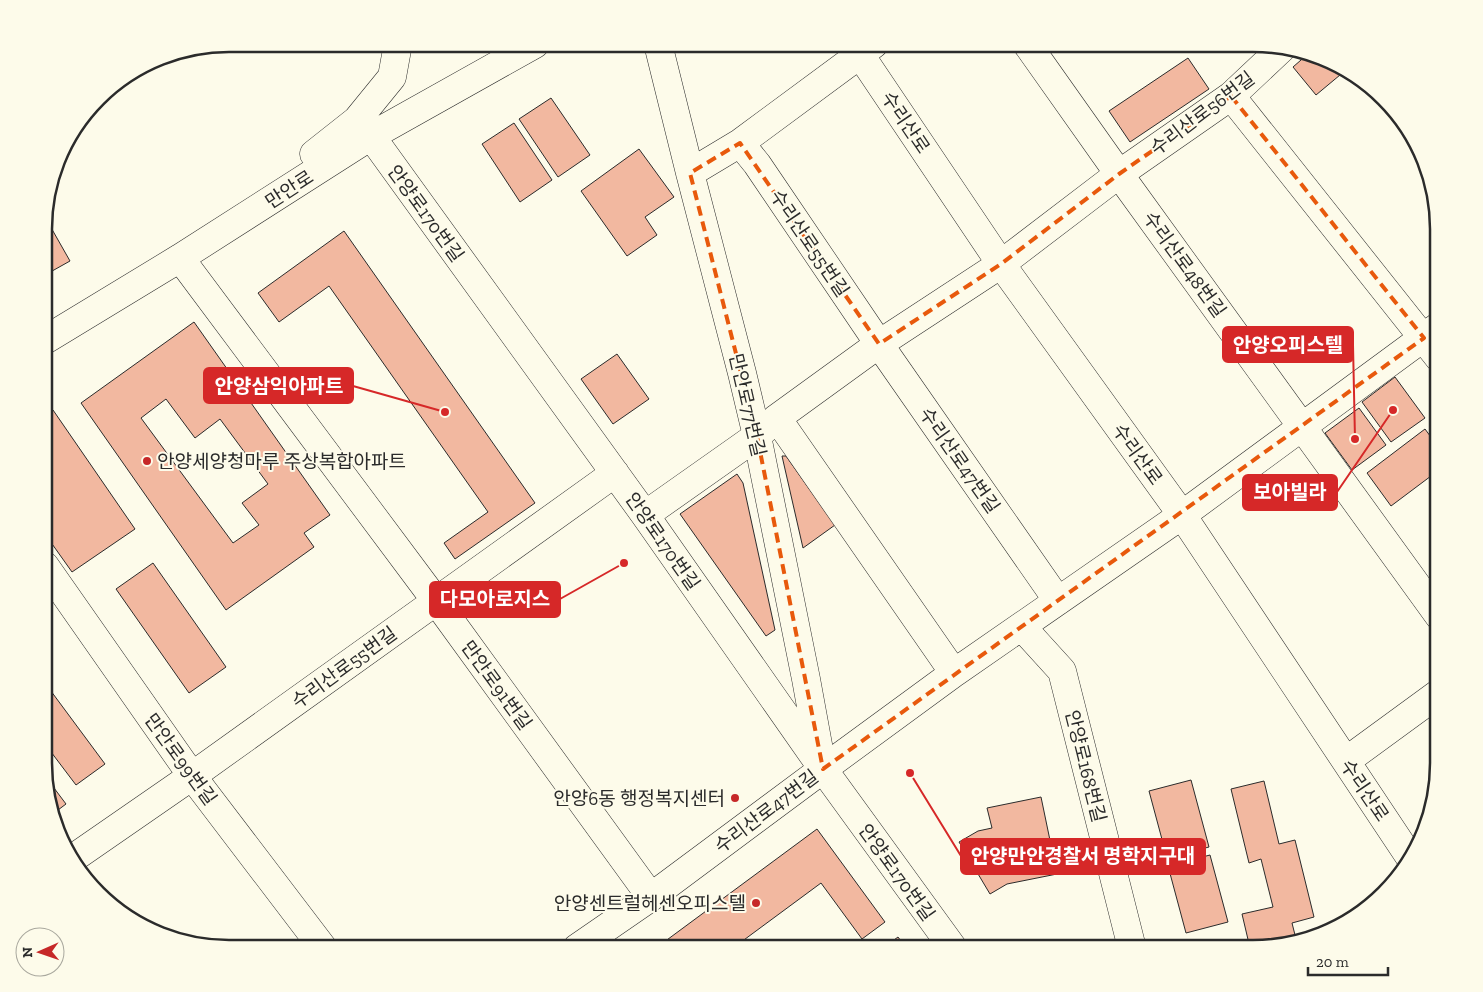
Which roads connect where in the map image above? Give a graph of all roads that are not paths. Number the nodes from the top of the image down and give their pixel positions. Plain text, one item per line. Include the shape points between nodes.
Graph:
1 (397, 52) edge
2 (521, 52) edge
3 (660, 52) edge
4 (856, 52) edge
5 (865, 52) edge
6 (1033, 52) edge
7 (1276, 54) edge
8 (1231, 96) junction
9 (371, 136) junction
10 (740, 143) junction
11 (690, 173) junction
12 (1119, 174) junction
13 (281, 195) junction
14 (180, 258) junction
15 (1001, 264) junction
16 (1430, 335) edge
17 (52, 336) edge
18 (1430, 343) edge
19 (879, 344) junction
20 (777, 418) junction
21 (1303, 427) junction
22 (757, 436) junction
23 (615, 473) junction
24 (645, 515) junction
25 (1182, 515) junction
26 (52, 576) edge
27 (436, 601) junction
28 (1058, 602) junction
29 (1430, 603) edge
30 (1022, 627) junction
31 (954, 673) junction
32 (1430, 700) edge
33 (1346, 761) junction
34 (823, 769) junction
35 (192, 776) junction
36 (1406, 852) edge
37 (78, 855) edge
38 (651, 897) junction
39 (317, 940) edge
40 (589, 940) edge
41 (947, 940) edge
42 (1130, 940) edge

1 - 13 street via 392,77 357,120 306,160
2 - 9 street, 만안로
3 - 11 street, 만안로77번길
4 - 10 street, 수리산로
5 - 15 street, 수리산로
6 - 12 street
7 - 8 street, 수리산로56번길
8 - 12 street, 수리산로56번길
8 - 16 street
9 - 13 street, 만안로
9 - 23 street, 안양로170번길
10 - 11 street, 수리산로
10 - 19 street, 수리산로55번길
11 - 22 street, 만안로77번길
12 - 15 street, 수리산로56번길
12 - 21 street, 수리산로48번길
13 - 14 street, 만안로
14 - 17 street, 만안로
14 - 27 street, 만안로91번길
15 - 19 street
15 - 25 street, 수리산로
18 - 21 street
19 - 20 street
19 - 28 street, 수리산로47번길
20 - 22 street
20 - 31 street
21 - 25 street
21 - 29 street, 수리산로48번길
22 - 24 street
22 - 34 street, 만안로77번길
23 - 24 street, 안양로170번길
23 - 27 street, 수리산로55번길
24 - 34 street, 안양로170번길
25 - 28 street, 수리산로47번길
25 - 33 street, 수리산로
26 - 35 street, 만안로99번길
27 - 35 street, 수리산로55번길
27 - 38 street, 만안로91번길
28 - 30 street, 수리산로47번길
30 - 31 street, 수리산로47번길
30 - 42 street, 안양로168번길 via 1062,671
31 - 34 street, 수리산로47번길
32 - 33 street
33 - 36 street, 수리산로
34 - 38 street, 수리산로47번길
34 - 41 street, 안양로170번길
35 - 37 street, 수리산로55번길
35 - 39 street, 만안로99번길
38 - 40 street, 수리산로47번길

